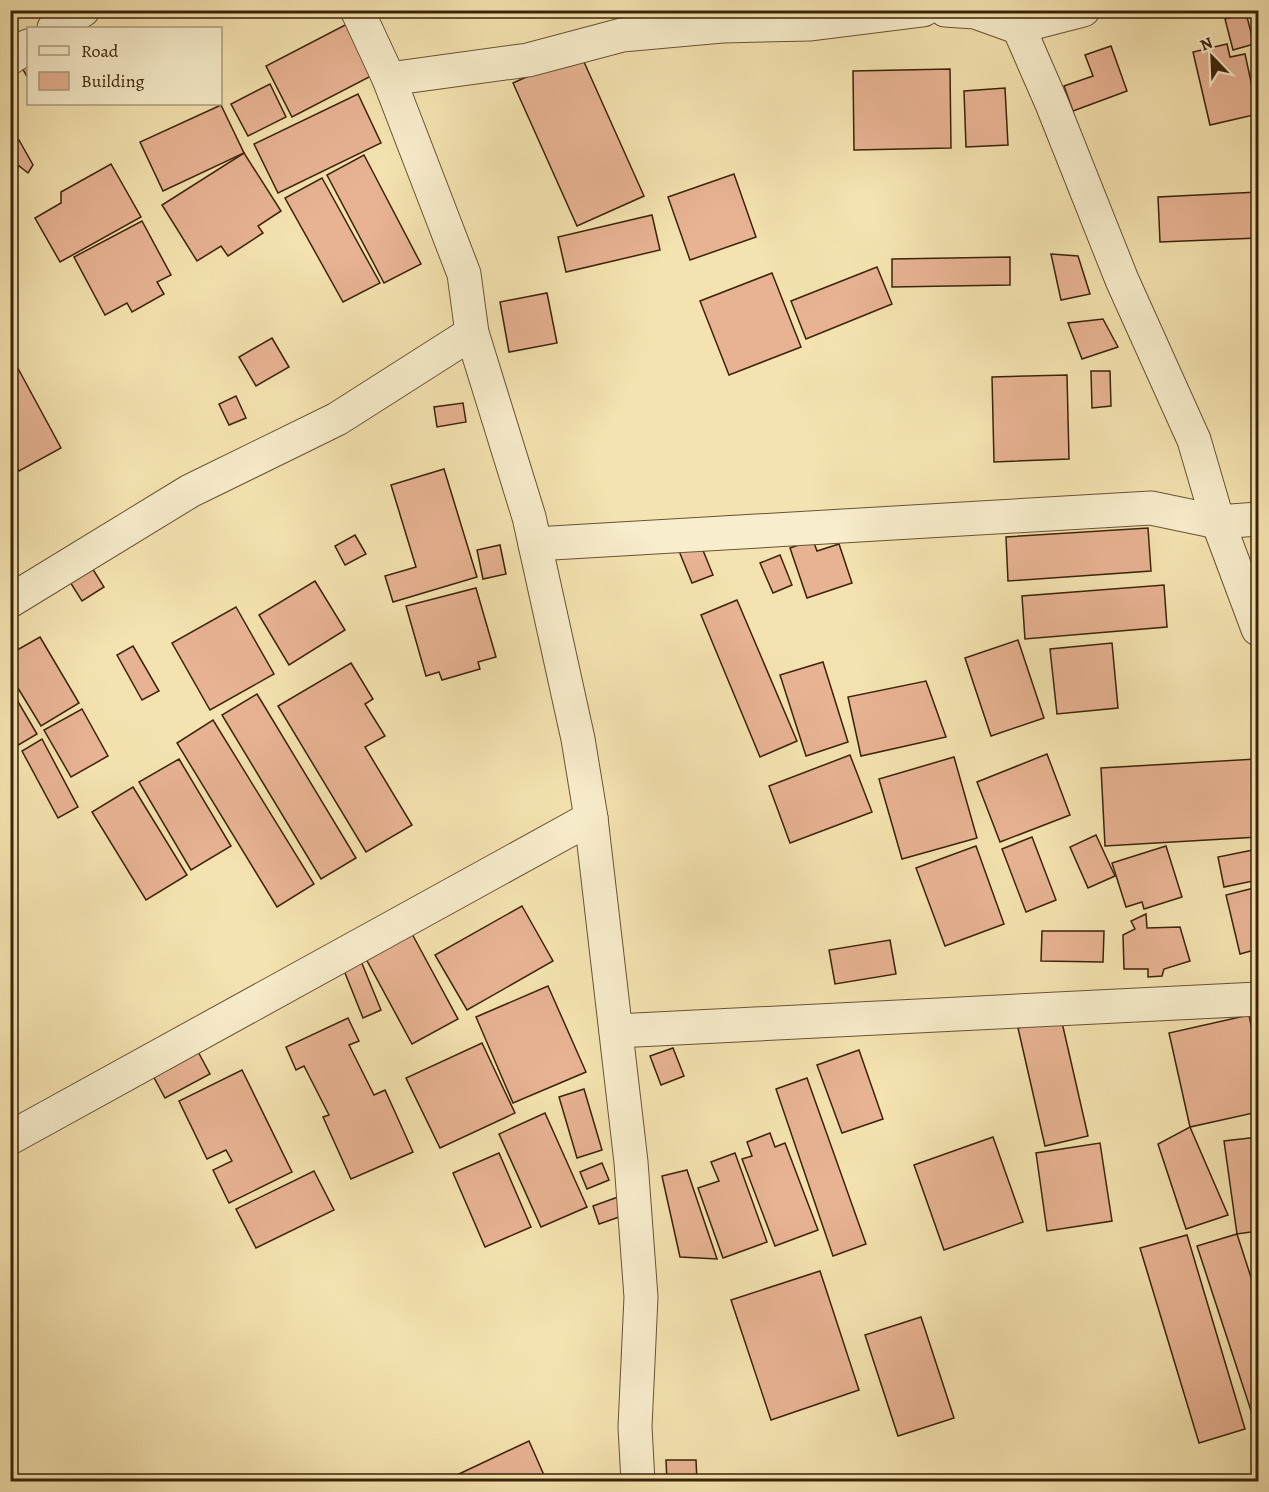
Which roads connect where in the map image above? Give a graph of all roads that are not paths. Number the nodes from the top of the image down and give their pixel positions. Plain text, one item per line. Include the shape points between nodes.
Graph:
1 (82, 10) edge
2 (357, 10) edge
3 (923, 10) edge
4 (945, 10) edge
5 (1083, 10) edge
6 (1014, 19) edge
7 (56, 27) edge
8 (27, 47) edge
9 (10, 58) edge
10 (389, 79) junction
11 (472, 333) junction
12 (1258, 519) edge
13 (1218, 522) junction
14 (535, 544) junction
15 (10, 601) edge
16 (1258, 629) edge
17 (591, 818) junction
18 (1258, 999) edge
19 (616, 1031) junction
20 (10, 1138) edge
21 (638, 1482) edge

1 - 7 street
2 - 10 street
3 - 10 street via 811,24 722,26 622,35 528,60
4 - 6 street
5 - 6 street
6 - 13 street via 1122,280 1194,440
8 - 9 street
10 - 11 street via 464,274
11 - 14 street
11 - 15 street via 337,419 190,491
12 - 13 street
13 - 14 street via 1151,508
13 - 16 street
14 - 17 street via 578,739
17 - 19 street
17 - 20 street
18 - 19 street
19 - 21 street via 641,1297 635,1427

